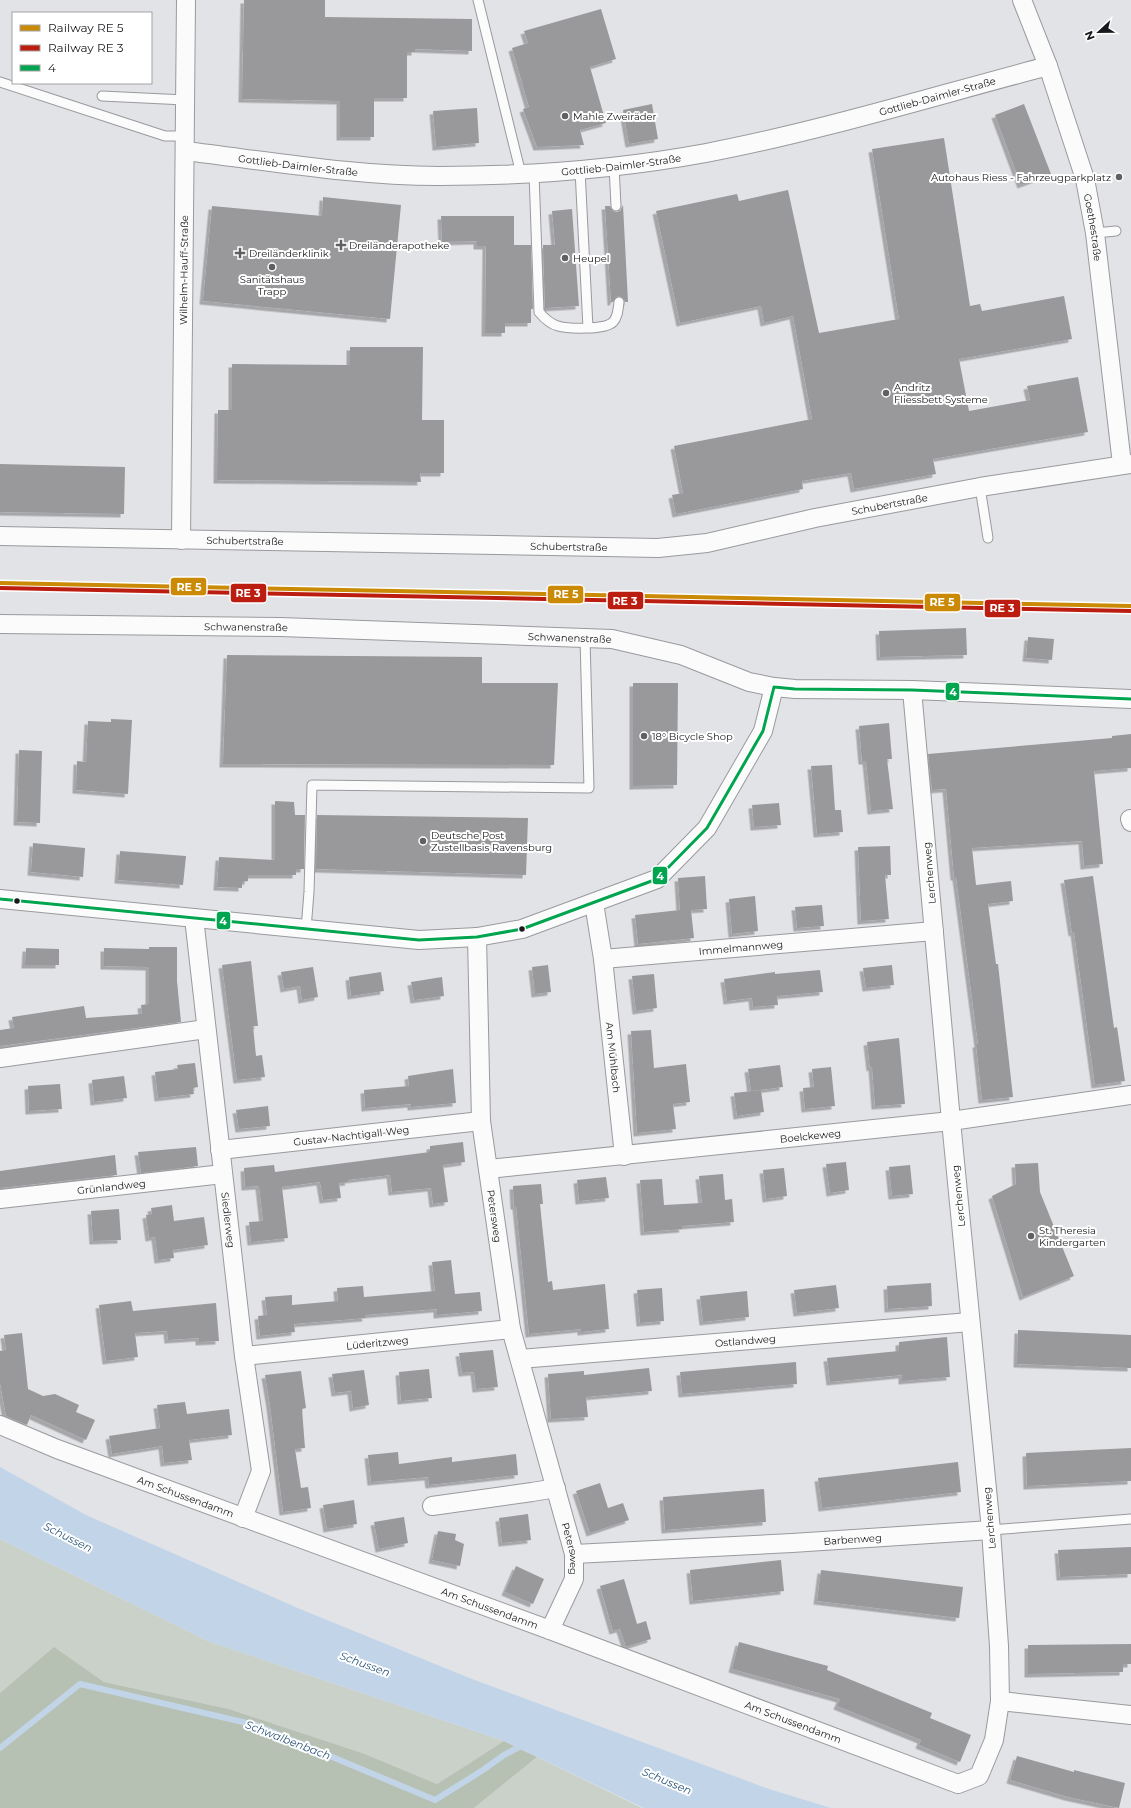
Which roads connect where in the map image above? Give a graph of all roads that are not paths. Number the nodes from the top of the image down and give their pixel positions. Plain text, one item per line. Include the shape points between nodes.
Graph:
1 (186, 0) edge
2 (478, 0) edge
3 (1022, 0) edge
4 (1048, 66) junction
5 (0, 82) edge
6 (102, 96) dead end
7 (185, 100) junction
8 (185, 144) junction
9 (614, 166) junction
10 (580, 170) junction
11 (527, 174) junction
12 (616, 206) dead end
13 (1116, 231) dead end
14 (1095, 233) junction
15 (619, 302) dead end
16 (588, 328) junction
17 (1126, 464) edge
18 (980, 488) junction
19 (0, 536) edge
20 (988, 538) dead end
21 (181, 540) junction
22 (0, 624) edge
23 (585, 638) junction
24 (774, 687) junction
25 (912, 690) junction
26 (1131, 699) edge
27 (0, 899) edge
28 (594, 904) junction
29 (194, 918) junction
30 (306, 929) junction
31 (934, 931) junction
32 (476, 937) junction
33 (603, 959) junction
34 (206, 1029) junction
35 (0, 1058) edge
36 (1131, 1094) edge
37 (481, 1121) junction
38 (951, 1121) junction
39 (220, 1150) junction
40 (624, 1156) junction
41 (489, 1169) junction
42 (223, 1174) junction
43 (0, 1200) edge
44 (970, 1322) junction
45 (511, 1329) junction
46 (244, 1356) junction
47 (520, 1359) junction
48 (0, 1425) edge
49 (556, 1488) junction
50 (432, 1506) dead end
51 (243, 1518) junction
52 (1131, 1519) edge
53 (991, 1530) junction
54 (574, 1554) junction
55 (550, 1630) junction
56 (1000, 1701) junction
57 (1131, 1715) edge
58 (979, 1776) joint

1 - 7 street, Wilhelm-Hauff-Straße
2 - 11 lane
3 - 4 street, Goethestraße
4 - 9 street, Gottlieb-Daimler-Straße via 776,138 705,153
4 - 14 street, Goethestraße via 1085,179
5 - 8 lane
6 - 7 lane
7 - 8 street, Wilhelm-Hauff-Straße
8 - 11 street, Gottlieb-Daimler-Straße via 339,170 437,176
8 - 21 street, Wilhelm-Hauff-Straße
9 - 10 street, Gottlieb-Daimler-Straße
9 - 12 lane
10 - 11 street, Gottlieb-Daimler-Straße
10 - 16 lane
11 - 16 lane via 538,312 559,327
13 - 14 lane
14 - 17 street, Goethestraße
15 - 16 lane via 617,316 612,323 603,327
17 - 18 street, Schubertstraße
18 - 20 lane
18 - 21 street, Schubertstraße via 815,518 707,543 658,548
19 - 21 street, Schubertstraße
22 - 23 street, Schwanenstraße via 280,627
23 - 24 street, Schwanenstraße via 612,639 681,655 749,682
23 - 30 lane via 589,788 312,785
24 - 25 street, Schwanenstraße
24 - 28 street via 762,731 707,828 657,879
25 - 26 street, Schwanenstraße
25 - 31 street, Lerchenweg
27 - 29 street
28 - 32 street via 522,929
28 - 33 street
29 - 30 street
29 - 34 street, Siedlerweg
30 - 32 street via 419,940
31 - 33 street, Immelmannweg
31 - 38 street, Lerchenweg
32 - 37 street, Petersweg
33 - 40 street, Am Mühlbach
34 - 35 street
34 - 39 street, Siedlerweg
36 - 38 street, Boelckeweg
37 - 39 street, Gustav-Nachtigall-Weg
37 - 41 street, Petersweg
38 - 40 street, Boelckeweg
38 - 44 street, Lerchenweg
39 - 42 street, Siedlerweg
40 - 41 street, Boelckeweg
41 - 45 street, Petersweg
42 - 43 street, Grünlandweg
42 - 46 street, Siedlerweg
44 - 47 street, Ostlandweg
44 - 53 street, Lerchenweg
45 - 46 street, Lüderitzweg
45 - 47 street, Petersweg
46 - 51 street, Siedlerweg via 261,1471
47 - 49 street, Petersweg
48 - 51 street, Am Schussendamm via 57,1449
49 - 50 street
49 - 54 street, Petersweg
51 - 55 street, Am Schussendamm
52 - 53 lane, Barbenweg
53 - 54 street, Barbenweg
53 - 56 street, Lerchenweg
54 - 55 street, Petersweg via 574,1579
55 - 58 street, Am Schussendamm via 958,1784
56 - 57 street
56 - 58 street, Lerchenweg via 994,1740

